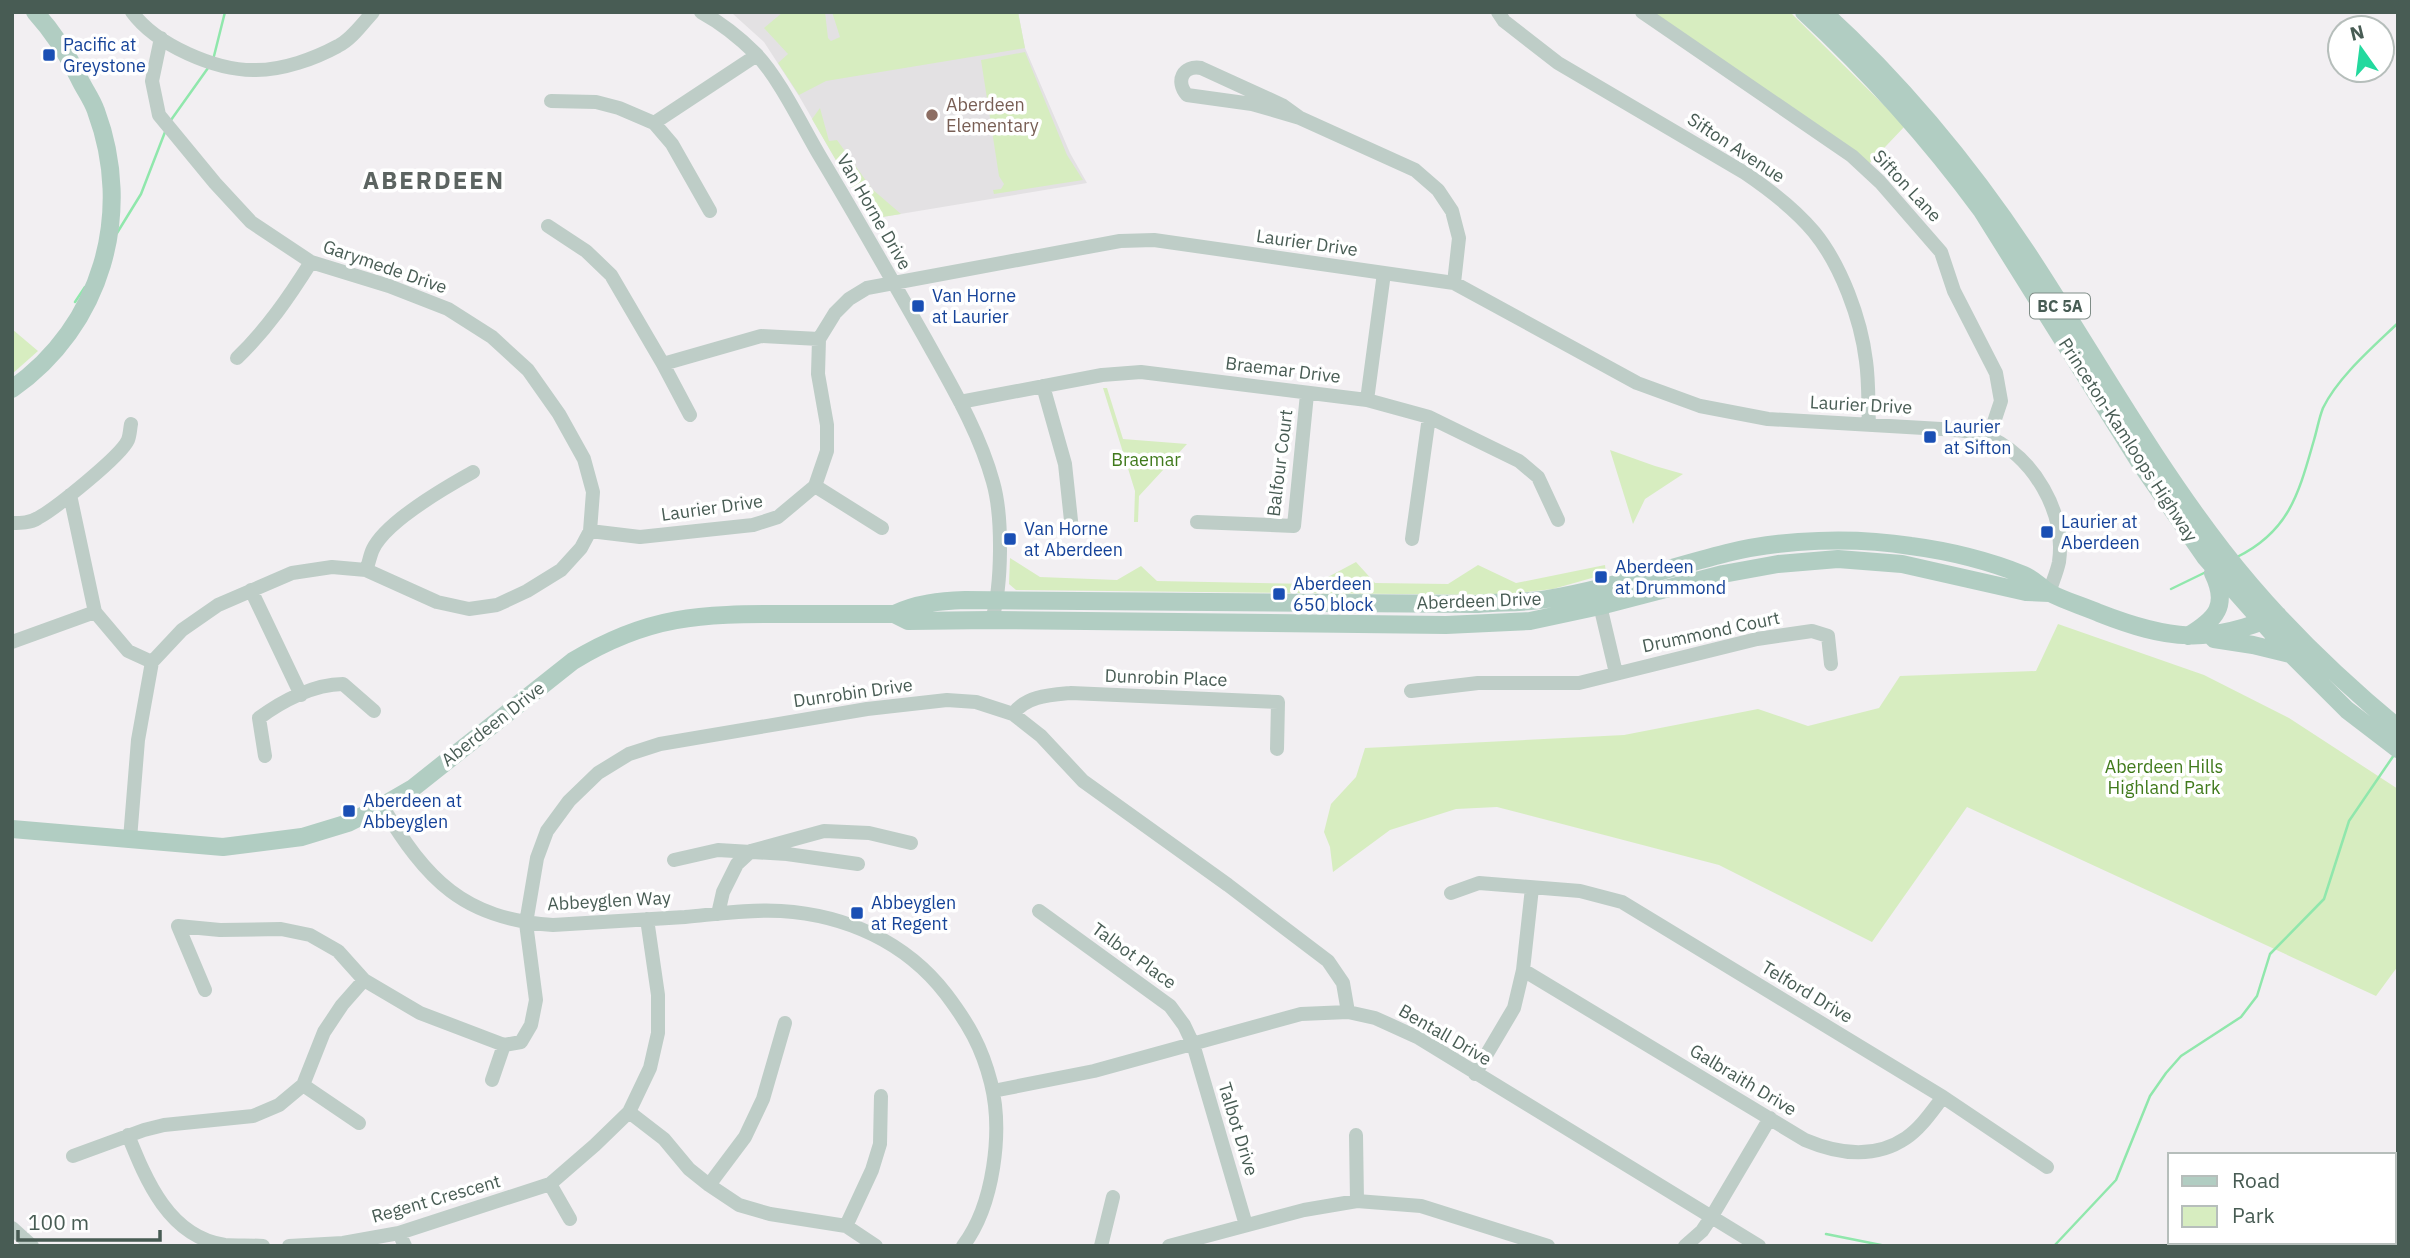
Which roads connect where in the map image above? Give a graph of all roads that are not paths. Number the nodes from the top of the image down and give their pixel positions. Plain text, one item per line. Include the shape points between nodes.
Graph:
1 (21, 12) edge
2 (35, 12) edge
3 (132, 12) edge
4 (373, 12) edge
5 (701, 12) edge
6 (1497, 12) edge
7 (1642, 12) edge
8 (1804, 12) edge
9 (1823, 12) edge
10 (161, 38) junction
11 (757, 55) junction
12 (80, 80) junction
13 (551, 102) dead end
14 (1300, 118) junction
15 (654, 123) junction
16 (710, 211) dead end
17 (548, 226) dead end
18 (311, 262) junction
19 (1384, 273) junction
20 (893, 281) junction
21 (1454, 283) junction
22 (819, 339) junction
23 (237, 358) dead end
24 (663, 364) junction
25 (1043, 386) junction
26 (12, 389) edge
27 (1307, 394) junction
28 (1367, 400) junction
29 (960, 402) junction
30 (690, 415) dead end
31 (1429, 417) junction
32 (131, 424) dead end
33 (1869, 425) junction
34 (1989, 437) junction
35 (472, 472) dead end
36 (815, 486) junction
37 (69, 495) junction
38 (1558, 520) dead end
39 (1197, 522) dead end
40 (12, 523) edge
41 (882, 528) dead end
42 (1072, 530) dead end
43 (590, 531) junction
44 (1412, 539) dead end
45 (2205, 557) junction
46 (366, 570) junction
47 (251, 590) junction
48 (2049, 593) junction
49 (1598, 598) junction
50 (997, 601) junction
51 (95, 612) junction
52 (894, 614) junction
53 (2278, 615) junction
54 (992, 620) junction
55 (2260, 623) junction
56 (2194, 636) junction
57 (12, 642) edge
58 (2291, 654) junction
59 (152, 662) junction
60 (1831, 664) dead end
61 (1616, 673) junction
62 (1411, 691) dead end
63 (300, 695) junction
64 (374, 711) dead end
65 (1013, 714) junction
66 (2398, 728) edge
67 (1277, 749) dead end
68 (2398, 749) edge
69 (265, 756) dead end
70 (383, 806) junction
71 (12, 829) edge
72 (130, 839) junction
73 (911, 843) dead end
74 (751, 851) junction
75 (674, 860) dead end
76 (858, 864) dead end
77 (1532, 888) junction
78 (1451, 893) dead end
79 (1039, 911) dead end
80 (718, 914) junction
81 (647, 919) junction
82 (526, 923) junction
83 (1523, 971) junction
84 (364, 980) junction
85 (205, 990) dead end
86 (1348, 1012) junction
87 (785, 1023) dead end
88 (1193, 1044) junction
89 (505, 1045) junction
90 (1475, 1074) junction
91 (492, 1080) dead end
92 (303, 1085) junction
93 (993, 1091) junction
94 (881, 1096) dead end
95 (1943, 1097) junction
96 (629, 1112) junction
97 (1770, 1118) junction
98 (359, 1123) dead end
99 (128, 1135) junction
100 (1356, 1135) dead end
101 (73, 1156) dead end
102 (2047, 1167) dead end
103 (550, 1184) junction
104 (709, 1185) junction
105 (1113, 1197) dead end
106 (1357, 1201) junction
107 (1712, 1216) junction
108 (570, 1219) dead end
109 (1247, 1225) junction
110 (846, 1226) junction
111 (12, 1228) edge
112 (402, 1239) edge
113 (32, 1246) edge
114 (263, 1246) edge
115 (289, 1246) edge
116 (876, 1246) edge
117 (963, 1246) edge
118 (1101, 1246) edge
119 (1168, 1246) edge
120 (1548, 1246) edge
121 (1685, 1246) edge
122 (1759, 1246) edge

1 - 12 main road
2 - 12 main road via 69,55
3 - 10 street
4 - 10 street via 341,46 289,66 256,70 227,66 189,55
5 - 11 street, Van Horne Drive
6 - 33 street, Sifton Avenue via 1558,63 1745,173 1815,233 1837,270 1860,330 1867,364
7 - 34 street, Sifton Lane via 1852,156 1941,252 1954,291 1996,373 2001,401
8 - 45 main road, Princeton-Kamloops Highway / BC 5A via 1883,90 1958,178
9 - 53 main road, Princeton-Kamloops Highway / BC 5A via 1892,79 1968,170 2028,254 2191,507
10 - 18 street, Garymede Drive via 152,81 159,115 251,222
11 - 15 street
11 - 20 street, Van Horne Drive
12 - 26 main road via 96,109 107,146 113,185 111,229 85,309 57,348
13 - 15 street via 596,102
14 - 14 street via 1201,68 1187,69 1182,75 1182,89 1194,97 1252,104
14 - 21 street via 1415,170 1438,190 1452,211 1459,238
15 - 16 street via 672,144
17 - 24 street via 586,251 611,275
18 - 23 street via 278,314
18 - 43 street, Garymede Drive via 448,309 492,337 528,370 584,459 593,492
19 - 20 street, Laurier Drive via 1131,240
19 - 21 street, Laurier Drive
19 - 28 street
20 - 22 street, Laurier Drive via 849,299
20 - 29 street, Van Horne Drive
21 - 33 street, Laurier Drive via 1637,383 1700,406 1768,418
22 - 24 street via 761,335
22 - 36 street via 827,451
24 - 30 street
25 - 27 street, Braemar Drive via 1140,372
25 - 29 street, Braemar Drive
25 - 42 street via 1065,464
27 - 28 street, Braemar Drive
27 - 39 street, Balfour Court via 1294,526
28 - 31 street, Braemar Drive
29 - 50 street, Van Horne Drive via 982,446 994,485 999,517
31 - 38 street, Braemar Drive via 1518,461 1538,477
31 - 44 street
32 - 37 street via 123,447
33 - 34 street, Laurier Drive via 1963,430
34 - 48 street, Laurier Drive via 2019,457 2040,481 2057,518 2059,561
35 - 46 street via 385,531
36 - 41 street
36 - 43 street, Laurier Drive via 778,517 753,525 640,537
37 - 40 street via 37,519
37 - 51 street
43 - 46 street, Garymede Drive via 561,570 497,605 469,609 437,603
45 - 55 main road, Princeton-Kamloops Highway / BC 5A
45 - 56 main road via 2221,596 2219,609
46 - 47 street, Garymede Drive via 332,567 292,573
47 - 59 street, Garymede Drive via 218,605 182,630
47 - 63 street
48 - 49 main road, Aberdeen Drive via 1902,564 1838,559 1778,564
48 - 56 main road, Aberdeen Drive via 2129,625
49 - 50 main road, Aberdeen Drive via 1478,604
49 - 54 main road, Aberdeen Drive via 1530,621 1446,625
49 - 61 street
50 - 52 main road, Aberdeen Drive via 937,601
50 - 54 street, Van Horne Drive
51 - 57 street
51 - 59 street via 128,651
52 - 54 main road, Aberdeen Drive via 908,621
52 - 70 main road, Aberdeen Drive via 711,614 641,628 573,661 413,788
53 - 55 main road, Aberdeen Drive
53 - 66 main road, Princeton-Kamloops Highway / BC 5A
55 - 56 main road, Aberdeen Drive
55 - 58 main road, Princeton-Kamloops Highway / BC 5A
56 - 58 main road
58 - 68 main road, Princeton-Kamloops Highway / BC 5A via 2347,710
59 - 72 street via 138,740
60 - 61 street, Drummond Court via 1828,636 1812,631 1757,639
61 - 62 street, Drummond Court via 1579,683 1478,683
63 - 64 street via 343,684
63 - 69 street via 259,718
65 - 67 street, Dunrobin Place via 1021,703 1071,693 1278,702
65 - 82 street, Dunrobin Drive via 976,702 947,700 712,733 629,754 588,782 547,831 537,858
65 - 86 street, Dunrobin Drive via 1083,781 1328,961 1343,983
70 - 72 main road, Aberdeen Drive via 302,837 223,847
70 - 82 street, Abbeyglen Way via 407,848 434,878 463,900
71 - 72 main road, Aberdeen Drive
73 - 74 street via 869,833 824,831
74 - 75 street via 718,850
74 - 76 street
74 - 80 street via 737,864
77 - 78 street, Telford Drive via 1479,883
77 - 83 street
77 - 95 street, Telford Drive via 1580,891 1622,902
79 - 88 street, Talbot Place via 1170,1006
80 - 81 street, Abbeyglen Way
80 - 93 street, Abbeyglen Way via 778,910 820,915 855,925 897,946 931,975 968,1024 986,1060
81 - 82 street, Abbeyglen Way
81 - 96 street, Regent Crescent via 658,995 658,1033 650,1068
82 - 89 street, Dunrobin Drive via 536,1000 531,1025 520,1042
83 - 90 street via 1514,1008
83 - 97 street, Galbraith Drive
84 - 85 street via 338,951 310,935 281,929 178,926
84 - 89 street via 420,1013
84 - 92 street via 324,1032
86 - 88 street, Bentall Drive via 1301,1014
86 - 90 street, Bentall Drive via 1375,1018 1419,1038
87 - 104 street via 763,1100 745,1137
88 - 93 street, Bentall Drive via 1094,1071
88 - 109 street, Talbot Drive
89 - 91 street
90 - 107 street, Bentall Drive
92 - 98 street
92 - 99 street via 279,1105 253,1116 164,1125
93 - 117 street, Abbeyglen Way via 996,1134 992,1173 982,1210
94 - 110 street via 880,1144
95 - 97 street, Galbraith Drive via 1907,1137 1865,1152 1822,1147
95 - 102 street, Telford Drive
96 - 103 street, Regent Crescent
96 - 104 street via 664,1139
97 - 107 street
99 - 101 street
99 - 114 street via 154,1194 173,1217 196,1235 223,1245
100 - 106 street
103 - 108 street
103 - 112 street, Regent Crescent
104 - 110 street via 739,1205
105 - 118 street
106 - 109 street
106 - 120 street via 1421,1206
107 - 121 street
107 - 122 street, Bentall Drive
109 - 119 street
110 - 116 street
111 - 113 street
112 - 115 street, Regent Crescent

